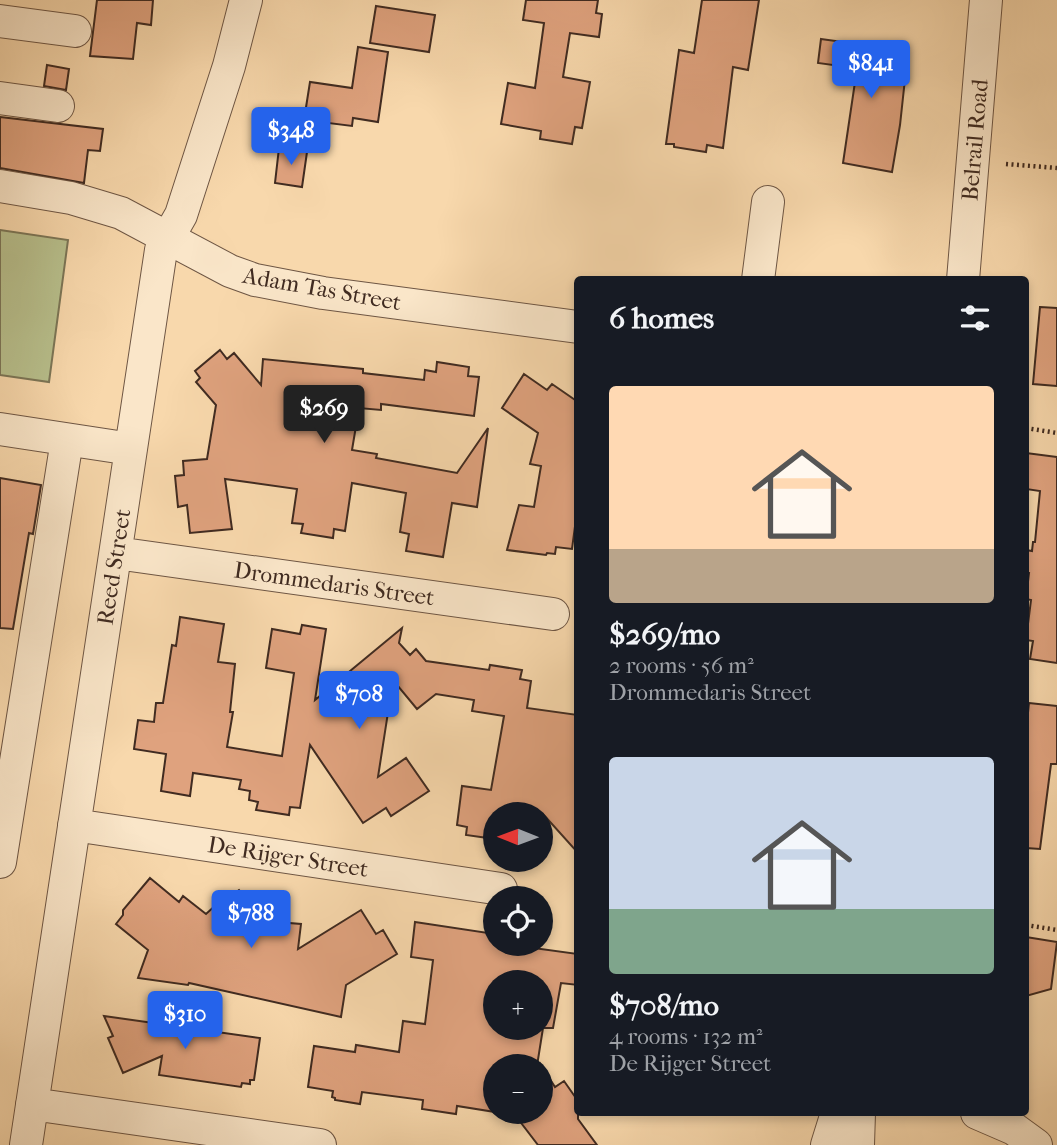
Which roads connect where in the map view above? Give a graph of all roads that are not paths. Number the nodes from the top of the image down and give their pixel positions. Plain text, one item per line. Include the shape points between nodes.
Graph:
1 (246, 0) edge
2 (986, 0) edge
3 (40, 13) edge
4 (0, 21) edge
5 (75, 31) dead end
6 (0, 98) edge
7 (58, 106) dead end
8 (0, 186) edge
9 (768, 202) dead end
10 (168, 238) junction
11 (759, 276) edge
12 (963, 276) edge
13 (574, 326) edge
14 (0, 429) edge
15 (67, 440) junction
16 (131, 449) junction
17 (116, 553) junction
18 (553, 614) dead end
19 (75, 825) junction
20 (0, 862) edge
21 (483, 886) edge
22 (32, 1104) junction
23 (836, 1116) edge
24 (859, 1116) edge
25 (984, 1116) edge
26 (26, 1145) edge
27 (320, 1145) edge
28 (827, 1145) edge
29 (858, 1145) edge
30 (1036, 1145) edge

1 - 10 street, Reed Street via 181,215
2 - 12 street, Belrail Road
3 - 4 street
3 - 5 street
6 - 7 street
8 - 10 street, Adam Tas Street via 97,205
9 - 11 street
10 - 13 street, Adam Tas Street via 255,280
10 - 16 street, Reed Street via 161,250
14 - 15 street
15 - 16 street
15 - 20 street
16 - 17 street, Reed Street
17 - 18 street, Drommedaris Street
17 - 19 street, Reed Street
19 - 21 street, De Rijger Street
19 - 22 street, Reed Street
22 - 26 street, Reed Street
22 - 27 street
23 - 28 street
24 - 29 street
25 - 30 street

